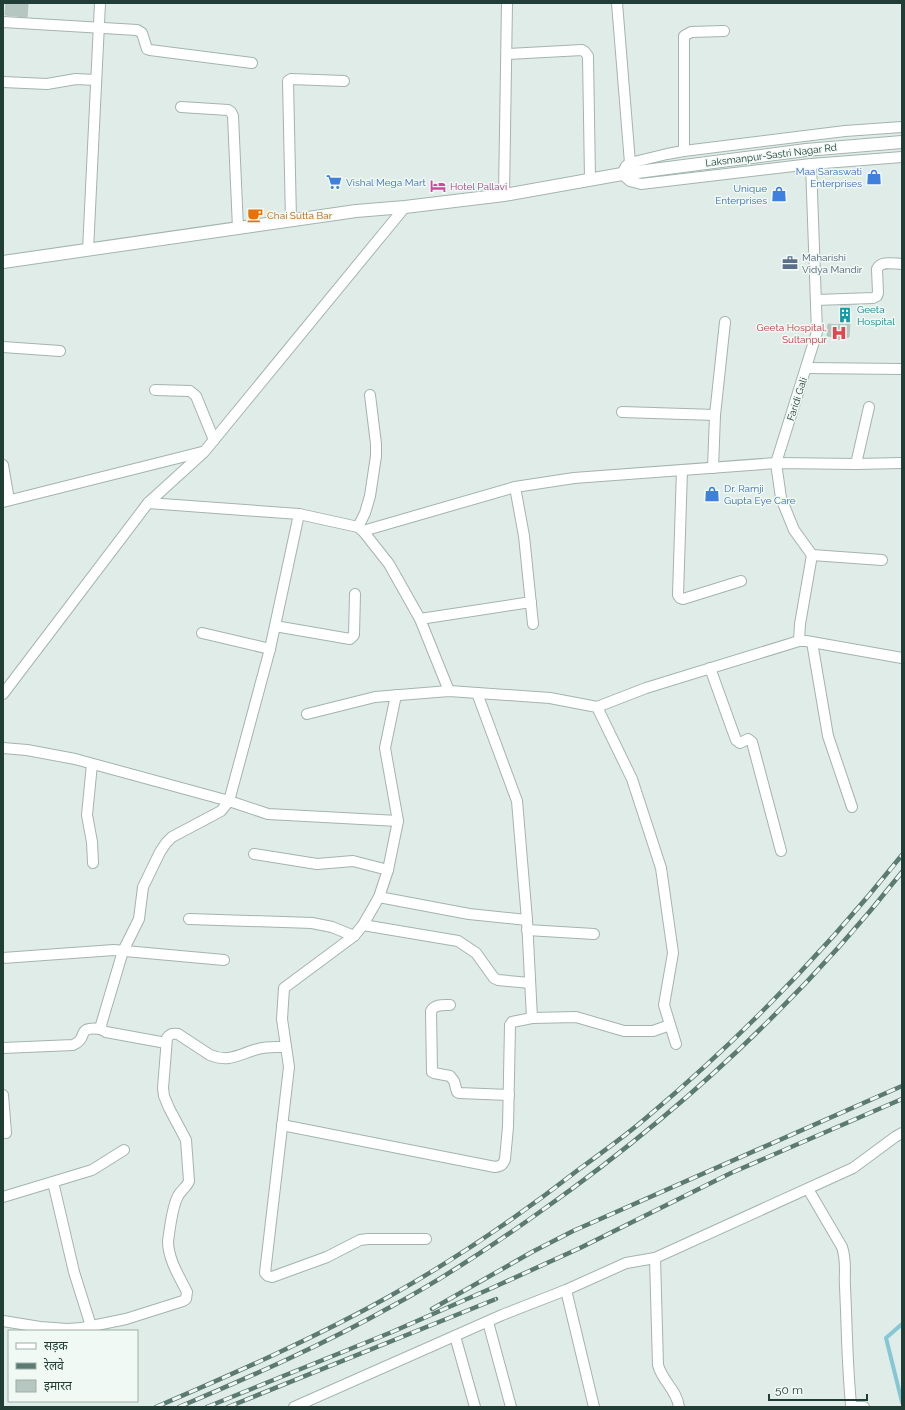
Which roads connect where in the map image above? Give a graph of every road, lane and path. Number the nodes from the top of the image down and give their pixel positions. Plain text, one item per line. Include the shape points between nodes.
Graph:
1 (100, 3) edge
2 (507, 3) edge
3 (617, 3) edge
4 (3, 22) edge
5 (98, 28) junction
6 (724, 31) dead end
7 (507, 54) junction
8 (252, 63) dead end
9 (96, 80) junction
10 (344, 81) dead end
11 (3, 82) edge
12 (181, 107) dead end
13 (902, 127) edge
14 (902, 142) edge
15 (684, 152) junction
16 (902, 158) edge
17 (630, 163) junction
18 (811, 164) junction
19 (622, 174) junction
20 (590, 179) junction
21 (504, 194) junction
22 (405, 207) junction
23 (291, 220) junction
24 (238, 228) junction
25 (88, 250) junction
26 (3, 262) edge
27 (902, 264) edge
28 (816, 300) junction
29 (725, 322) dead end
30 (3, 347) edge
31 (60, 352) dead end
32 (807, 368) junction
33 (902, 370) edge
34 (155, 390) dead end
35 (370, 395) dead end
36 (869, 407) dead end
37 (622, 412) dead end
38 (715, 415) junction
39 (214, 440) junction
40 (204, 452) junction
41 (776, 463) junction
42 (902, 463) edge
43 (856, 464) junction
44 (3, 465) edge
45 (713, 468) junction
46 (682, 470) junction
47 (515, 487) junction
48 (6, 501) edge
49 (148, 503) junction
50 (299, 514) junction
51 (361, 529) junction
52 (812, 555) junction
53 (882, 560) dead end
54 (741, 581) dead end
55 (355, 594) dead end
56 (531, 602) junction
57 (420, 619) junction
58 (533, 624) dead end
59 (275, 626) junction
60 (202, 632) dead end
61 (799, 641) junction
62 (812, 642) junction
63 (270, 649) junction
64 (902, 658) edge
65 (710, 668) junction
66 (449, 691) junction
67 (477, 693) junction
68 (3, 694) edge
69 (396, 695) junction
70 (597, 707) junction
71 (307, 714) dead end
72 (3, 748) edge
73 (92, 764) junction
74 (229, 801) junction
75 (852, 807) dead end
76 (398, 821) junction
77 (781, 851) dead end
78 (254, 854) dead end
79 (93, 863) dead end
80 (388, 870) junction
81 (379, 897) junction
82 (189, 919) dead end
83 (363, 925) junction
84 (527, 925) junction
85 (594, 934) dead end
86 (354, 936) junction
87 (123, 951) junction
88 (3, 958) edge
89 (224, 960) dead end
90 (530, 983) junction
91 (450, 1005) dead end
92 (532, 1018) junction
93 (670, 1025) junction
94 (101, 1029) junction
95 (166, 1043) junction
96 (676, 1044) dead end
97 (286, 1047) junction
98 (3, 1048) edge
99 (3, 1095) edge
100 (509, 1095) junction
101 (282, 1125) junction
102 (6, 1133) dead end
103 (902, 1133) edge
104 (124, 1150) dead end
105 (53, 1182) junction
106 (808, 1189) junction
107 (3, 1197) edge
108 (426, 1239) dead end
109 (655, 1258) junction
110 (566, 1290) junction
111 (3, 1321) edge
112 (488, 1322) junction
113 (91, 1326) junction
114 (455, 1336) junction
115 (294, 1407) edge
116 (475, 1407) edge
117 (511, 1407) edge
118 (594, 1407) edge
119 (679, 1407) edge
120 (864, 1407) edge

1 - 5 street
2 - 7 street
3 - 17 street
4 - 5 street
5 - 8 street via 140,32 144,36 147,49 150,50
5 - 9 street
6 - 15 street via 691,32 684,36
7 - 20 street via 582,50 588,56
7 - 21 street
9 - 11 street via 70,79 47,84
9 - 25 street
10 - 23 street via 288,81
12 - 24 street via 228,110 233,116
13 - 15 street via 845,130
14 - 19 street, Laksmanpur-Sastri Nagar Rd via 806,150
15 - 17 street
16 - 18 street
17 - 19 street
18 - 19 street via 641,184 630,181
18 - 28 street, Faridi Gali
19 - 20 street, Laksmanpur-Sastri Nagar Rd
20 - 21 street, Laksmanpur-Sastri Nagar Rd
21 - 22 street, Laksmanpur-Sastri Nagar Rd
22 - 23 street, Laksmanpur-Sastri Nagar Rd
22 - 39 street
23 - 24 street, Laksmanpur-Sastri Nagar Rd
24 - 25 street, Laksmanpur-Sastri Nagar Rd
25 - 26 street, Laksmanpur-Sastri Nagar Rd
27 - 28 street via 878,266 878,293 873,298
28 - 32 street, Faridi Gali via 817,332
29 - 38 street
30 - 31 street
32 - 33 street
32 - 41 street, Faridi Gali
34 - 39 street via 194,392
35 - 51 street via 376,456 370,496
36 - 43 street
37 - 38 street
38 - 45 street
39 - 40 street
40 - 48 street
40 - 49 street
41 - 43 street
41 - 45 street
41 - 52 street, Faridi Gali via 781,498 794,530
42 - 43 street
44 - 48 street
45 - 46 street
46 - 47 street via 574,478
46 - 54 street via 678,595 683,599
47 - 51 street
47 - 56 street via 524,536
49 - 50 street
49 - 68 street
50 - 51 street
50 - 59 street
51 - 57 street via 389,564
52 - 53 street
52 - 61 street
55 - 59 street via 354,635 350,639
56 - 57 street
56 - 58 street
57 - 66 street
59 - 63 street
60 - 63 street
61 - 62 street
61 - 65 street
62 - 64 street
62 - 75 street via 828,736
63 - 74 street
65 - 70 street
65 - 77 street via 736,740 740,743 748,739 752,742
66 - 67 street
66 - 69 street
67 - 70 street via 550,698
67 - 84 street via 517,800
69 - 71 street via 375,697
69 - 76 street via 385,748
70 - 93 street via 632,779 662,868 673,953 664,1005
72 - 73 street via 48,754
73 - 74 street
73 - 79 street via 87,815
74 - 76 street via 268,814
74 - 87 street via 220,811 166,843 143,887 139,919
76 - 80 street
78 - 80 street via 316,864 353,861
80 - 81 street
81 - 83 street
81 - 84 street
82 - 86 street via 312,923 332,927
83 - 86 street
83 - 90 street via 458,941 476,953 494,978
84 - 85 street
84 - 90 street
86 - 97 street via 284,988 282,1019
87 - 88 street via 104,950
87 - 89 street
87 - 94 street
90 - 92 street
91 - 100 street via 438,1006 431,1011 432,1072 450,1076 459,1093
92 - 93 street via 576,1017 624,1032 653,1031
92 - 100 street via 516,1020 510,1025
93 - 96 street
94 - 95 street
94 - 98 street via 87,1029 73,1046
95 - 97 street via 170,1035 178,1034 216,1058 229,1059 263,1048
95 - 113 street via 164,1096 186,1140 189,1181 176,1199 168,1248 188,1296 183,1301 136,1316
97 - 101 street via 289,1067
99 - 102 street
100 - 101 street via 505,1159 504,1164 496,1167
101 - 108 street via 265,1268 268,1276 272,1277 327,1257 360,1240
103 - 106 street via 853,1168
104 - 105 street via 92,1170
105 - 107 street
105 - 113 street via 72,1267
106 - 109 street
106 - 120 street via 845,1255 851,1404 854,1407
109 - 110 street via 626,1263
109 - 119 street via 658,1364 660,1372 675,1394
110 - 112 street
110 - 118 street
111 - 113 street via 40,1328 68,1329
112 - 114 street
112 - 117 street
114 - 115 street
114 - 116 street

